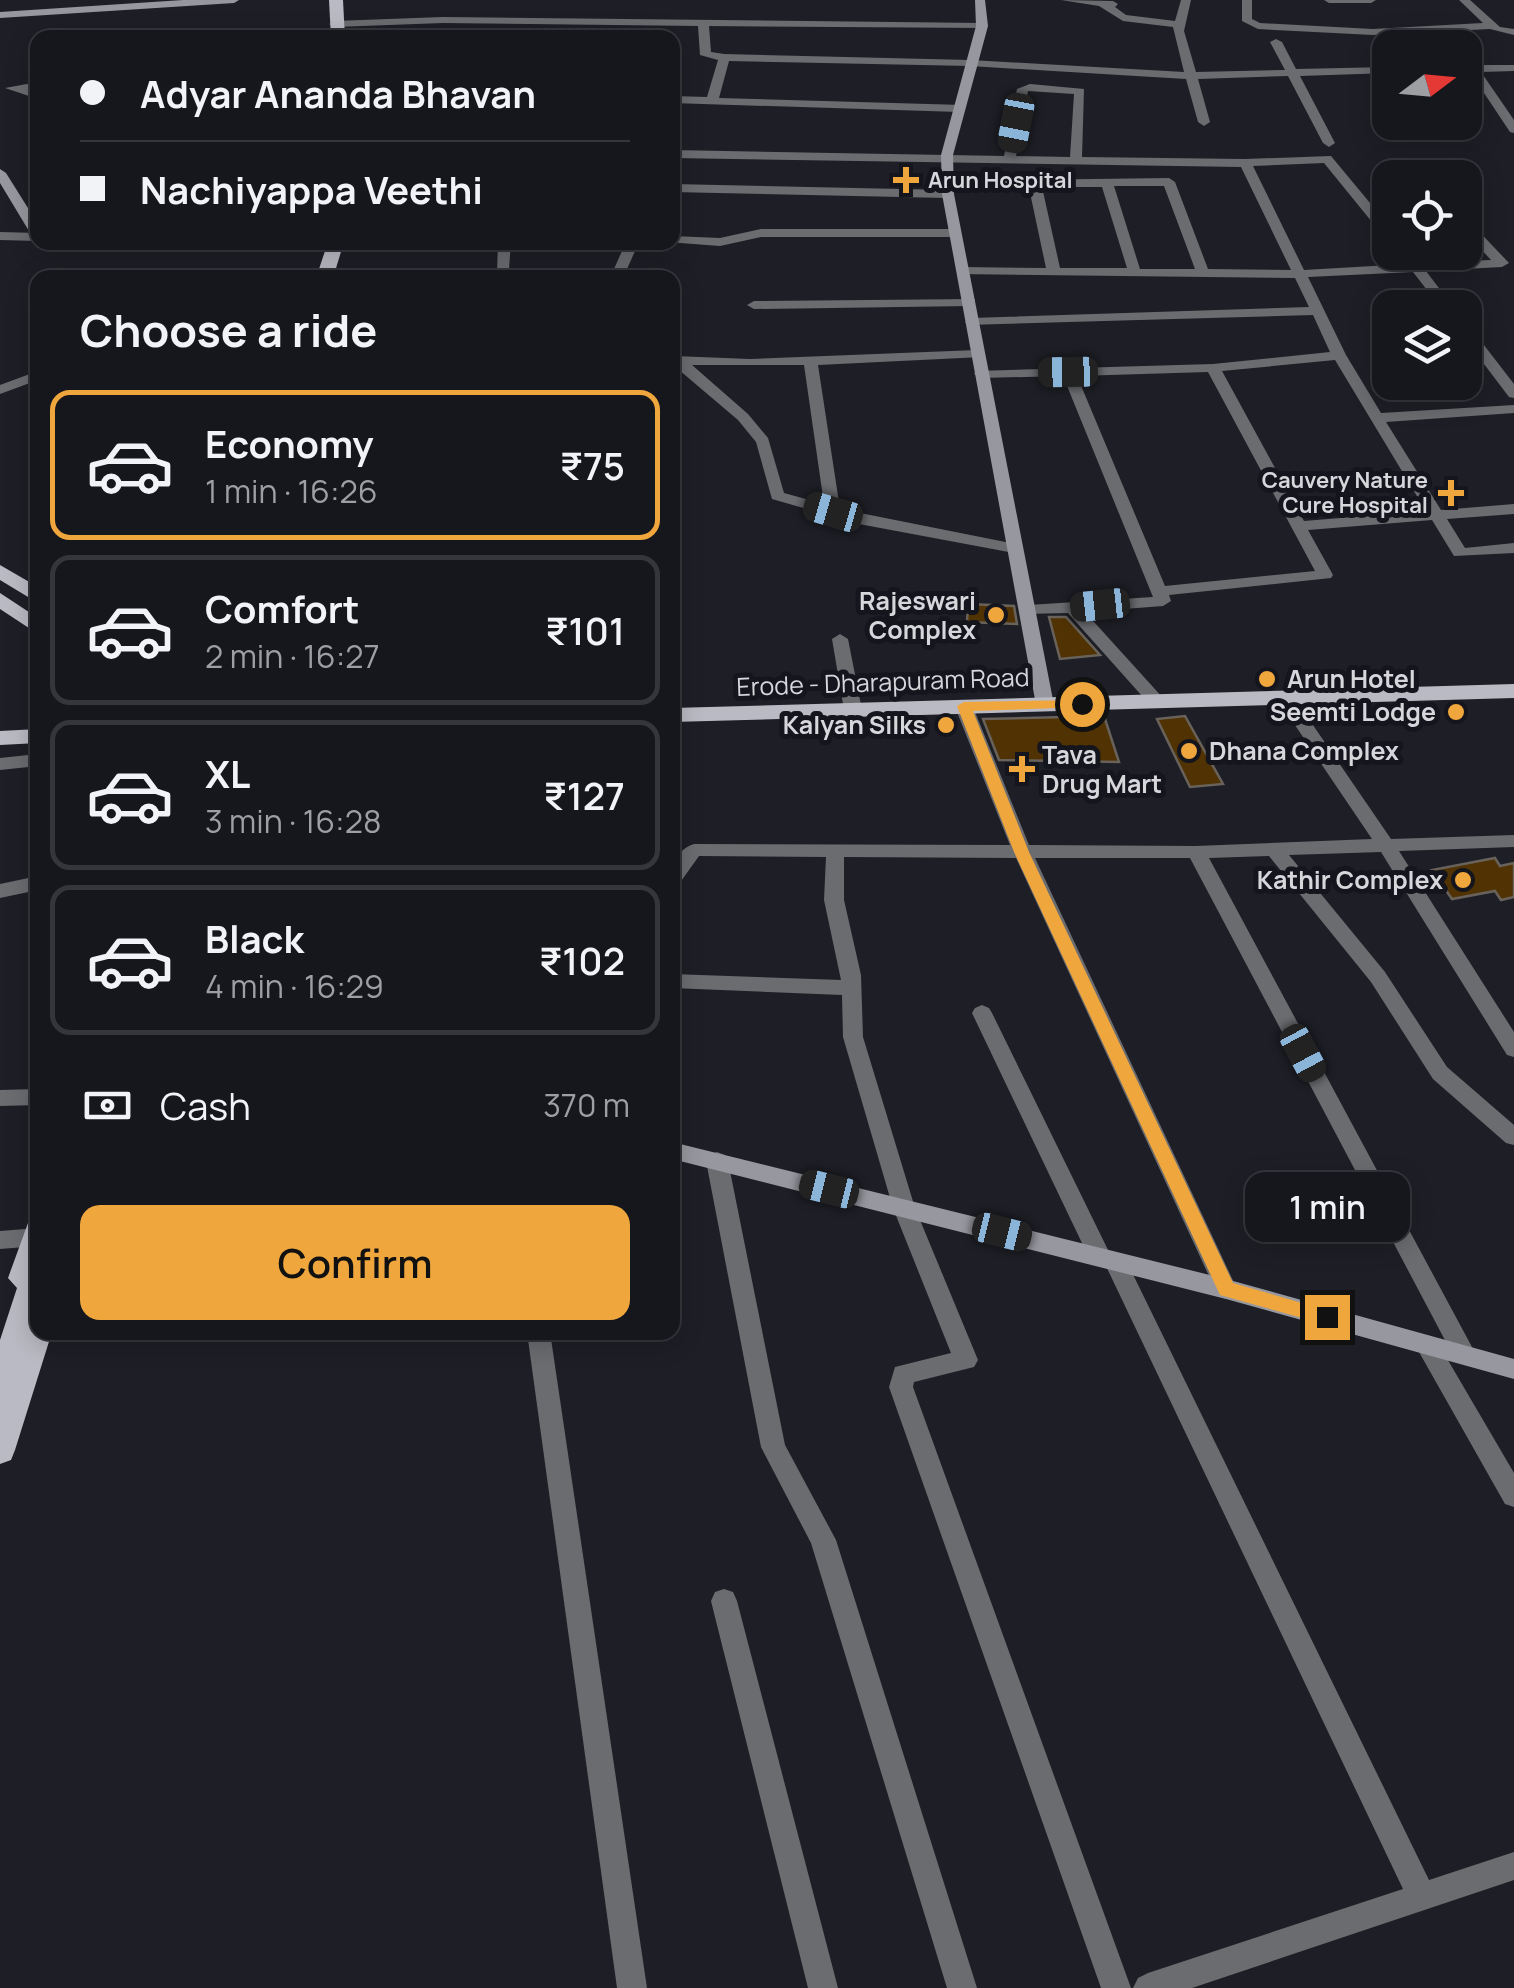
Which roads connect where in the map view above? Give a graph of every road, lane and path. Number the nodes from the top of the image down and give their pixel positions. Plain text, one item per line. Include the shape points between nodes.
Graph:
1 (234, 0) edge
2 (336, 0) edge
3 (980, 0) edge
4 (1066, 0) edge
5 (1118, 0) edge
6 (1186, 0) edge
7 (1246, 0) edge
8 (1329, 0) edge
9 (1366, 0) edge
10 (1470, 0) edge
11 (1102, 3) junction
12 (138, 4) edge
13 (45, 6) edge
14 (0, 15) edge
15 (404, 20) junction
16 (510, 20) junction
17 (703, 21) junction
18 (1180, 25) junction
19 (982, 26) junction
20 (1492, 26) junction
21 (337, 30) edge
22 (343, 30) edge
23 (406, 30) edge
24 (513, 30) edge
25 (1514, 32) edge
26 (1276, 42) dead end
27 (724, 57) junction
28 (970, 63) junction
29 (1482, 66) edge
30 (1514, 68) edge
31 (1293, 74) junction
32 (1372, 74) edge
33 (1190, 76) junction
34 (1482, 84) edge
35 (30, 86) edge
36 (5, 89) edge
37 (30, 94) edge
38 (680, 100) edge
39 (712, 101) junction
40 (958, 108) junction
41 (1204, 122) dead end
42 (1514, 129) edge
43 (1329, 143) dead end
44 (680, 154) edge
45 (947, 155) junction
46 (1010, 157) junction
47 (1076, 160) junction
48 (1245, 163) junction
49 (0, 173) edge
50 (1036, 184) junction
51 (1107, 184) junction
52 (680, 188) edge
53 (948, 189) junction
54 (1372, 213) edge
55 (30, 223) edge
56 (953, 233) junction
57 (0, 236) edge
58 (30, 236) edge
59 (680, 240) edge
60 (1482, 242) edge
61 (1502, 263) junction
62 (1482, 264) edge
63 (963, 270) junction
64 (1377, 270) edge
65 (1419, 270) edge
66 (1054, 272) junction
67 (1136, 274) junction
68 (1203, 274) junction
69 (1297, 274) junction
70 (1514, 274) edge
71 (1434, 290) edge
72 (970, 302) junction
73 (754, 305) dead end
74 (1316, 311) junction
75 (972, 322) junction
76 (1482, 352) edge
77 (976, 354) junction
78 (1340, 356) junction
79 (680, 360) edge
80 (811, 362) junction
81 (680, 364) edge
82 (1213, 368) junction
83 (1068, 372) junction
84 (981, 374) junction
85 (30, 378) edge
86 (0, 390) edge
87 (1513, 391) edge
88 (1514, 410) edge
89 (1376, 418) junction
90 (1514, 509) edge
91 (833, 512) junction
92 (1437, 516) junction
93 (1299, 526) junction
94 (1014, 548) junction
95 (1514, 548) edge
96 (0, 562) edge
97 (0, 571) edge
98 (0, 583) edge
99 (30, 583) edge
100 (1159, 591) junction
101 (30, 592) edge
102 (0, 599) edge
103 (30, 604) edge
104 (1072, 608) junction
105 (1029, 610) junction
106 (30, 622) edge
107 (840, 639) dead end
108 (1514, 691) edge
109 (1285, 696) junction
110 (1157, 702) junction
111 (964, 706) junction
112 (1045, 706) junction
113 (853, 710) junction
114 (680, 715) edge
115 (30, 727) edge
116 (0, 729) edge
117 (30, 736) edge
118 (0, 738) edge
119 (30, 761) edge
120 (0, 764) edge
121 (1514, 841) edge
122 (1387, 847) junction
123 (680, 849) edge
124 (694, 850) junction
125 (1274, 850) junction
126 (835, 852) junction
127 (1022, 852) junction
128 (1196, 852) junction
129 (680, 868) edge
130 (30, 885) edge
131 (0, 891) edge
132 (680, 980) edge
133 (851, 988) junction
134 (982, 1013) dead end
135 (1514, 1049) edge
136 (30, 1097) edge
137 (0, 1098) edge
138 (1514, 1137) edge
139 (680, 1152) edge
140 (717, 1162) junction
141 (904, 1208) junction
142 (0, 1240) edge
143 (30, 1243) edge
144 (1107, 1259) junction
145 (30, 1263) edge
146 (30, 1271) edge
147 (1226, 1289) junction
148 (30, 1330) edge
149 (35, 1340) edge
150 (539, 1340) edge
151 (0, 1344) edge
152 (1427, 1346) junction
153 (1464, 1354) junction
154 (1514, 1369) edge
155 (0, 1386) edge
156 (0, 1422) edge
157 (0, 1450) edge
158 (1514, 1496) edge
159 (724, 1600) dead end
160 (1514, 1866) edge
161 (1422, 1897) junction
162 (632, 1988) edge
163 (823, 1988) edge
164 (962, 1988) edge
165 (1116, 1988) edge
166 (1148, 1988) edge

1 - 12 street
2 - 21 main road
3 - 19 street
4 - 11 street
5 - 11 street
6 - 18 street
7 - 20 street via 1247,21 1258,26 1373,32
8 - 9 street
10 - 20 street
11 - 18 street via 1123,18
12 - 13 street
13 - 14 street
15 - 16 street
15 - 22 street
15 - 23 street
16 - 17 street via 578,15
16 - 24 street
17 - 19 street
17 - 27 street via 706,54
18 - 33 street
19 - 28 street
20 - 25 street
26 - 31 street
27 - 28 street
27 - 39 street
28 - 33 street
28 - 40 street
29 - 30 street
31 - 32 street
31 - 33 street
31 - 43 street
33 - 41 street
34 - 42 street
35 - 36 street
36 - 37 street
38 - 39 street
39 - 40 street
40 - 45 street
44 - 45 street
45 - 46 street
45 - 53 street
46 - 47 street
46 - 47 street via 1023,89 1030,87 1080,91
47 - 48 street
48 - 54 street via 1327,159
48 - 69 street
49 - 55 street
50 - 51 street
50 - 53 street
50 - 66 street
51 - 67 street
51 - 68 street via 1169,182
52 - 53 street
53 - 56 street
56 - 59 street via 760,233 720,242
56 - 63 street
57 - 58 street
60 - 61 street
61 - 62 street
61 - 70 street
63 - 66 street
63 - 72 street
64 - 69 street
65 - 71 street
66 - 67 street
67 - 68 street
68 - 69 street
69 - 74 street
72 - 73 street
72 - 75 street
74 - 75 street
74 - 78 street
75 - 77 street
76 - 87 street
77 - 80 street
77 - 84 street
78 - 82 street
78 - 89 street
79 - 80 street
80 - 91 street
81 - 91 street via 762,442 777,496
82 - 83 street
82 - 93 street
83 - 84 street
83 - 100 street
84 - 94 street
85 - 86 street
88 - 89 street
89 - 92 street
90 - 92 street
91 - 94 street
92 - 93 street
92 - 95 street via 1460,553
93 - 100 street via 1325,575
94 - 105 street
96 - 99 main road
97 - 101 main road
98 - 103 main road
100 - 104 street via 1163,601
102 - 106 main road
104 - 105 street
104 - 110 street
105 - 112 street
107 - 113 street
108 - 109 main road, Erode - Dharapuram Road
109 - 110 main road, Erode - Dharapuram Road
109 - 122 street
110 - 112 main road, Erode - Dharapuram Road
111 - 112 main road, Erode - Dharapuram Road
111 - 113 main road, Erode - Dharapuram Road
111 - 127 street
113 - 114 main road, Erode - Dharapuram Road
115 - 116 main road
117 - 118 main road
119 - 120 street
121 - 122 street
122 - 125 street
122 - 135 street
123 - 124 street
124 - 126 street
124 - 129 street
125 - 128 street
125 - 138 street via 1378,977 1440,1073
126 - 127 street
126 - 133 street via 834,900
127 - 128 street
127 - 147 street
128 - 153 street
130 - 131 street
132 - 133 street
133 - 141 street via 853,1037
134 - 144 street
136 - 137 street
139 - 140 street
140 - 141 street
140 - 164 street via 773,1447 824,1540
141 - 144 street
141 - 165 street via 966,1360 903,1374 901,1387
142 - 143 street
144 - 147 street
144 - 161 street
145 - 151 main road
146 - 155 main road
147 - 152 street
148 - 156 main road
149 - 157 main road
150 - 162 street
152 - 153 street
152 - 158 street
153 - 154 street
159 - 163 street
160 - 161 street
161 - 166 street

